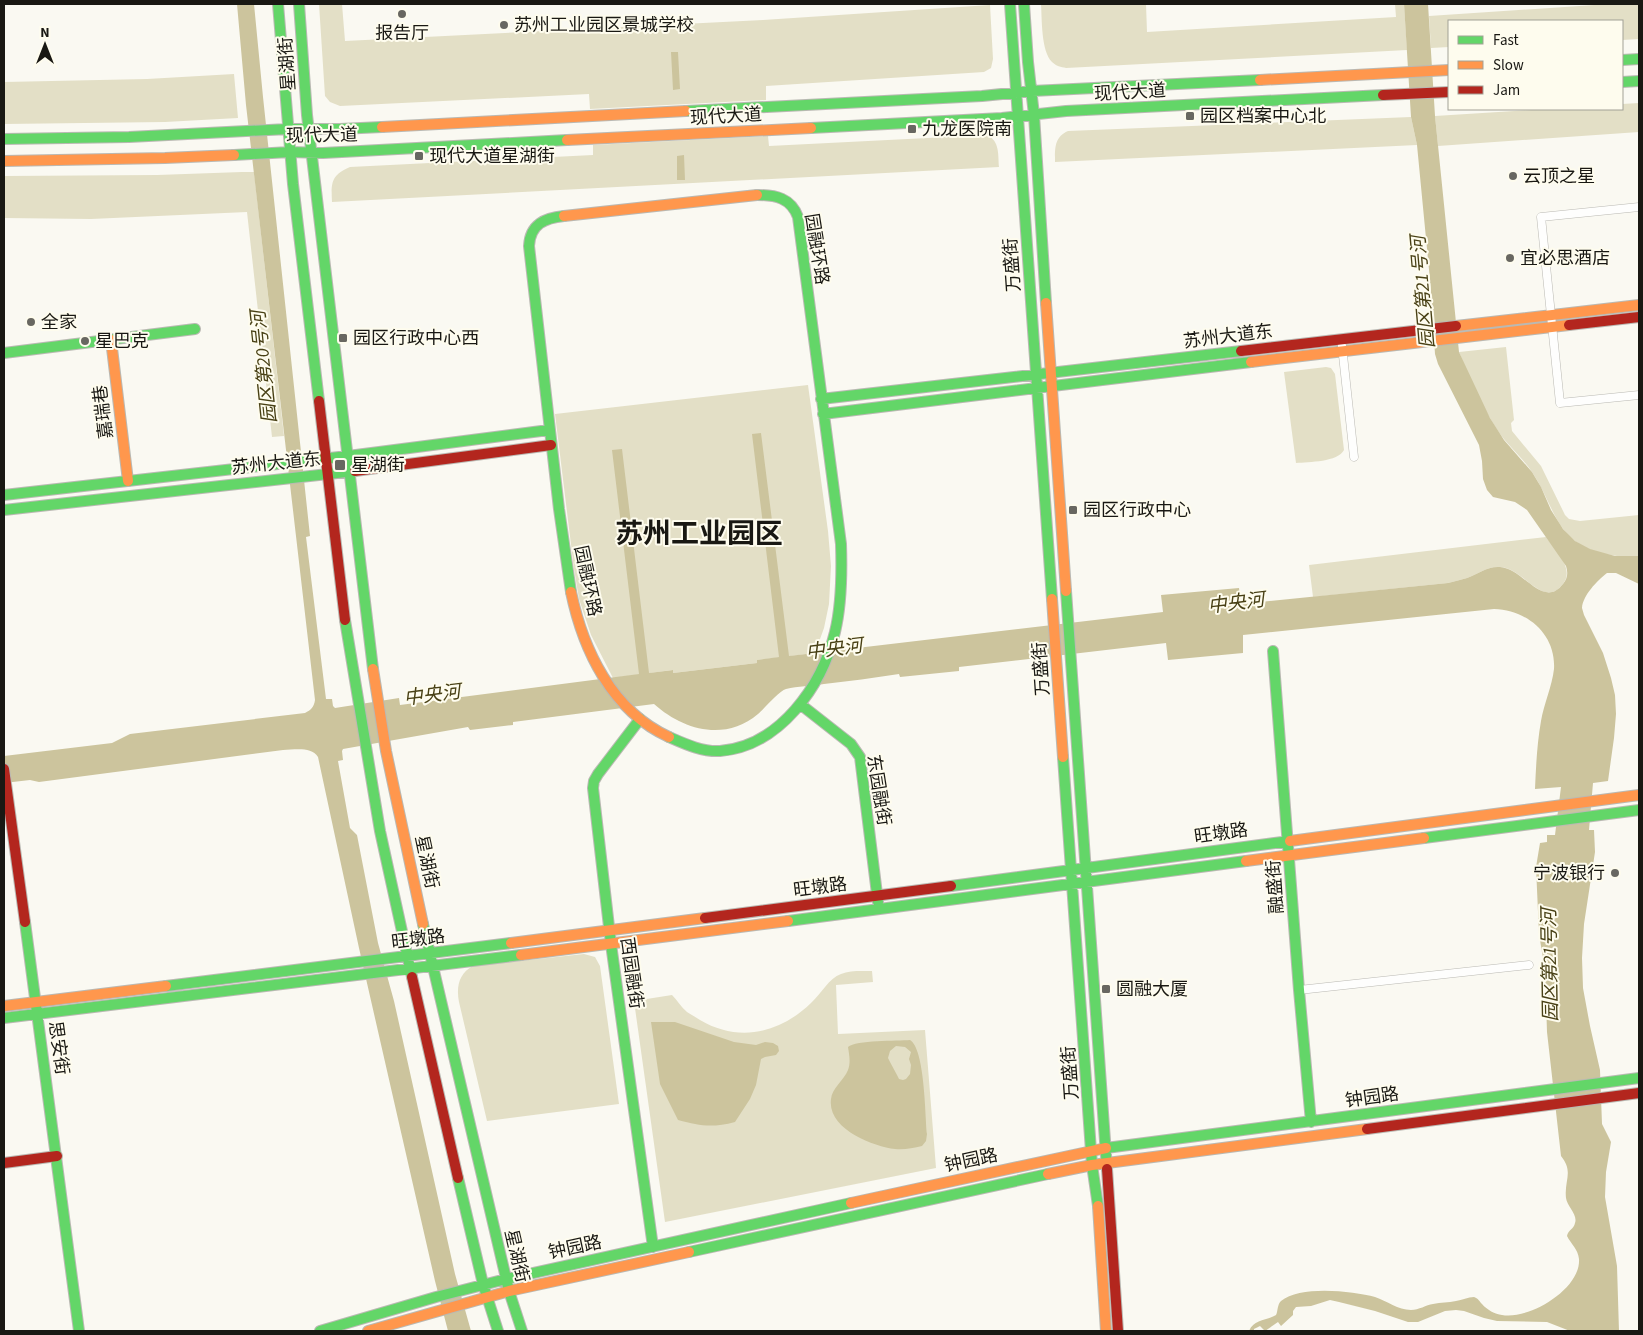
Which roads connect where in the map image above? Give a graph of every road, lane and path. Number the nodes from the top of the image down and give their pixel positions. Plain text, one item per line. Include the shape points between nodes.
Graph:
1 (278, 4) edge
2 (299, 4) edge
3 (1010, 4) edge
4 (1024, 4) edge
5 (1639, 59) edge
6 (1623, 60) edge
7 (1448, 70) edge
8 (1639, 81) edge
9 (1623, 82) edge
10 (1032, 91) junction
11 (1016, 92) junction
12 (1448, 92) edge
13 (1034, 115) junction
14 (1018, 117) junction
15 (288, 129) junction
16 (309, 130) junction
17 (4, 139) edge
18 (290, 152) junction
19 (312, 152) junction
20 (4, 161) edge
21 (1639, 207) edge
22 (1639, 305) edge
23 (1550, 315) junction
24 (1639, 317) edge
25 (1552, 327) junction
26 (195, 329) dead end
27 (1341, 339) junction
28 (111, 340) junction
29 (1342, 351) junction
30 (4, 352) edge
31 (1050, 373) junction
32 (1036, 374) junction
33 (1052, 385) junction
34 (1037, 387) junction
35 (1639, 395) edge
36 (821, 399) junction
37 (823, 414) junction
38 (550, 430) junction
39 (551, 445) junction
40 (348, 456) junction
41 (1354, 457) dead end
42 (326, 458) junction
43 (349, 471) junction
44 (327, 473) junction
45 (128, 480) junction
46 (4, 495) edge
47 (4, 510) edge
48 (1273, 651) dead end
49 (803, 700) junction
50 (640, 718) junction
51 (4, 769) edge
52 (1639, 795) edge
53 (1639, 810) edge
54 (1288, 841) junction
55 (1289, 856) junction
56 (1086, 868) junction
57 (1071, 870) junction
58 (1087, 883) junction
59 (1072, 884) junction
60 (877, 896) junction
61 (878, 908) junction
62 (609, 930) junction
63 (611, 944) junction
64 (430, 954) junction
65 (408, 957) junction
66 (432, 965) junction
67 (1529, 965) dead end
68 (410, 968) junction
69 (1299, 990) junction
70 (37, 1002) junction
71 (4, 1006) edge
72 (38, 1014) junction
73 (4, 1018) edge
74 (1639, 1078) edge
75 (1639, 1093) edge
76 (1312, 1122) junction
77 (1106, 1148) junction
78 (1092, 1150) junction
79 (57, 1156) junction
80 (1107, 1162) junction
81 (4, 1163) edge
82 (1092, 1165) junction
83 (653, 1247) junction
84 (506, 1279) junction
85 (483, 1284) junction
86 (509, 1291) junction
87 (487, 1297) junction
88 (79, 1331) edge
89 (320, 1331) edge
90 (368, 1331) edge
91 (498, 1331) edge
92 (522, 1331) edge
93 (1106, 1331) edge
94 (1118, 1331) edge

1 - 15 main road, 星湖街
2 - 16 main road, 星湖街
3 - 11 main road, 万盛街
4 - 10 main road, 万盛街
5 - 6 main road
7 - 10 main road, 现代大道
8 - 9 main road
10 - 11 main road, 现代大道
10 - 13 main road, 万盛街
11 - 14 main road, 万盛街
11 - 16 main road, 现代大道
12 - 13 main road, 现代大道
13 - 14 main road, 现代大道
13 - 31 main road, 万盛街
14 - 19 main road, 现代大道
14 - 32 main road, 万盛街
15 - 16 main road, 现代大道
15 - 17 main road, 现代大道
15 - 18 main road, 星湖街
16 - 19 main road, 星湖街
18 - 19 main road, 现代大道
18 - 20 main road, 现代大道
18 - 42 main road, 星湖街
19 - 40 main road, 星湖街
21 - 23 street via 1541,217
22 - 23 main road, 苏州大道东
23 - 25 street
23 - 27 main road, 苏州大道东
24 - 25 main road, 苏州大道东
25 - 29 main road, 苏州大道东
25 - 35 street via 1560,403
26 - 28 main road
27 - 29 street
27 - 31 main road, 苏州大道东
28 - 30 main road
28 - 45 main road, 嘉瑞巷
29 - 33 main road, 苏州大道东
29 - 41 street
31 - 32 main road, 苏州大道东
31 - 33 main road, 万盛街
32 - 34 main road, 万盛街
32 - 36 main road, 苏州大道东
33 - 34 main road, 苏州大道东
33 - 56 main road, 万盛街
34 - 37 main road, 苏州大道东
34 - 57 main road, 万盛街
36 - 37 main road, 园融环路
36 - 38 main road, 园融环路 via 798,218 786,200 757,195 556,216 538,224 531,233 529,245
37 - 49 main road, 园融环路 via 835,494 841,588 839,615 831,645
38 - 39 main road, 园融环路
38 - 40 main road, 苏州大道东
39 - 43 main road, 苏州大道东
39 - 50 main road, 园融环路 via 570,586 581,627 601,673
40 - 42 main road, 苏州大道东
40 - 43 main road, 星湖街
42 - 44 main road, 星湖街
42 - 45 main road, 苏州大道东
43 - 44 main road, 苏州大道东
43 - 64 main road, 星湖街 via 376,695
44 - 47 main road, 苏州大道东
44 - 65 main road, 星湖街 via 342,600 380,830
45 - 46 main road, 苏州大道东
48 - 54 main road, 融盛街
49 - 50 main road, 园融环路 via 780,726 763,738 725,751 684,745
49 - 60 main road, 东园融街 via 851,744 860,757
50 - 62 main road, 西园融街 via 594,781
51 - 70 main road, 思安街
52 - 54 main road, 旺墩路
53 - 55 main road, 旺墩路
54 - 55 main road, 融盛街
54 - 56 main road, 旺墩路
55 - 58 main road, 旺墩路
55 - 69 main road, 融盛街
56 - 57 main road, 旺墩路
56 - 58 main road, 万盛街
57 - 59 main road, 万盛街
57 - 60 main road, 旺墩路
58 - 59 main road, 旺墩路
58 - 77 main road, 万盛街
59 - 61 main road, 旺墩路
59 - 78 main road, 万盛街
60 - 61 main road, 东园融街
60 - 62 main road, 旺墩路
61 - 63 main road, 旺墩路
62 - 63 main road, 西园融街
62 - 64 main road, 旺墩路
63 - 66 main road, 旺墩路
63 - 83 main road, 西园融街
64 - 65 main road, 旺墩路
64 - 66 main road, 星湖街
65 - 68 main road, 星湖街
65 - 70 main road, 旺墩路
66 - 68 main road, 旺墩路
66 - 84 main road, 星湖街
67 - 69 street
68 - 72 main road, 旺墩路
68 - 85 main road, 星湖街
69 - 76 main road, 融盛街
70 - 71 main road, 旺墩路
70 - 72 main road, 思安街
72 - 73 main road, 旺墩路
72 - 79 main road, 思安街
74 - 76 main road, 钟园路
75 - 80 main road, 钟园路
76 - 77 main road, 钟园路
77 - 78 main road, 钟园路
77 - 80 main road, 万盛街
78 - 82 main road, 万盛街
78 - 83 main road, 钟园路
79 - 81 main road
79 - 88 main road, 思安街
80 - 82 main road, 钟园路
80 - 94 main road, 万盛街
82 - 86 main road, 钟园路
82 - 93 main road, 万盛街
83 - 84 main road, 钟园路
84 - 85 main road, 钟园路
84 - 86 main road, 星湖街
85 - 87 main road, 星湖街
85 - 89 main road, 钟园路
86 - 87 main road, 钟园路
86 - 92 main road, 星湖街
87 - 90 main road, 钟园路
87 - 91 main road, 星湖街

